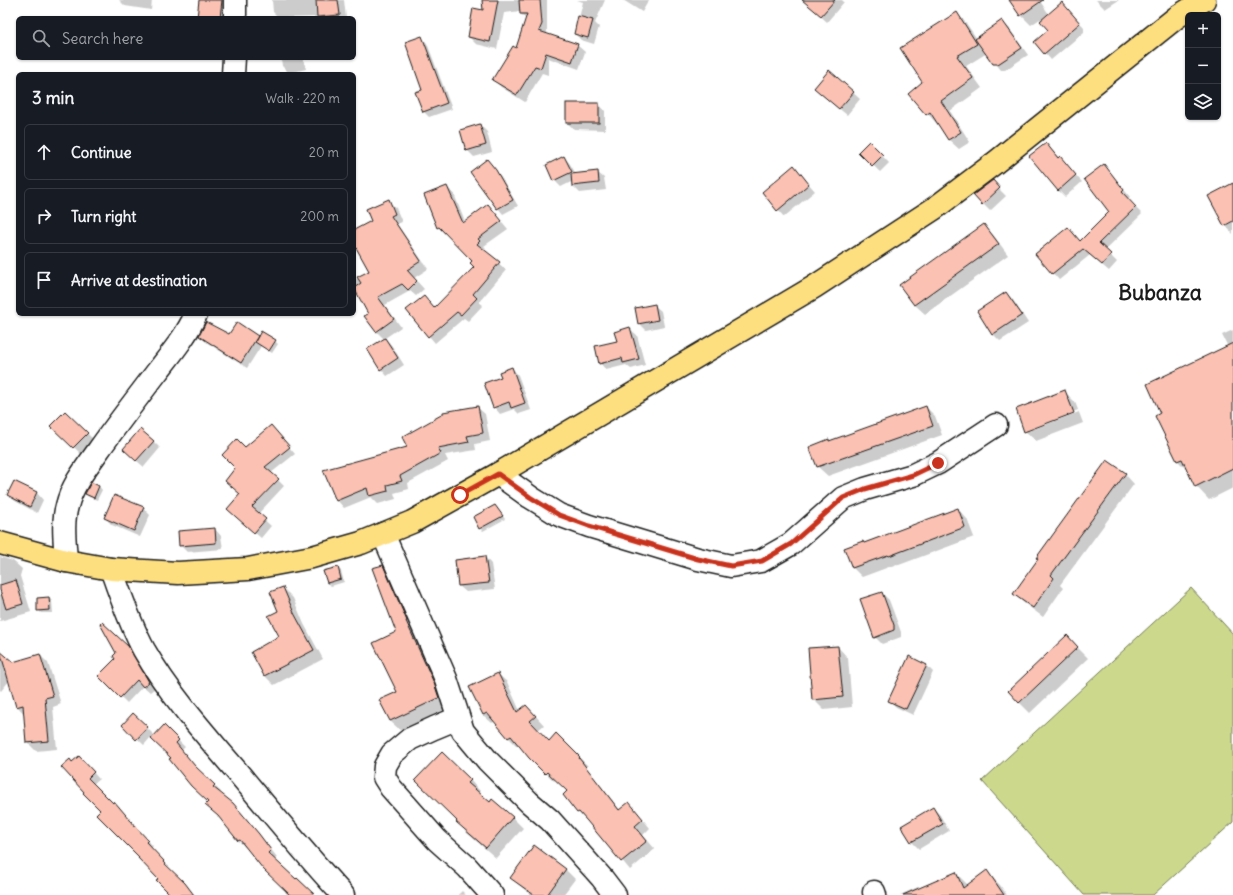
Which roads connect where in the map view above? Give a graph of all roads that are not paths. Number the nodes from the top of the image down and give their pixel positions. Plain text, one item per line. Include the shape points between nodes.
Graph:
1 (235, 0) edge
2 (1204, 0) edge
3 (1180, 8) edge
4 (235, 16) edge
5 (234, 60) edge
6 (233, 72) edge
7 (195, 316) edge
8 (996, 425) dead end
9 (498, 474) junction
10 (383, 534) junction
11 (0, 542) edge
12 (66, 561) junction
13 (111, 569) junction
14 (458, 718) junction
15 (343, 895) edge
16 (492, 895) edge
17 (615, 895) edge

1 - 4 street
2 - 3 main road
3 - 9 main road via 996,162 935,208 814,287
5 - 6 street
7 - 12 street via 174,350 93,457 70,494 64,522
8 - 9 street via 938,463 913,475 843,498 791,544 762,561 731,566 698,559 559,515
9 - 10 main road via 412,522
10 - 13 main road via 312,557 248,569 178,573
10 - 14 street via 446,679
11 - 12 main road
12 - 13 main road
13 - 15 street via 144,650 168,686 198,726
14 - 16 street via 410,739 392,754 385,766 384,777 437,840 467,867
14 - 17 street via 463,731 488,762 550,820

